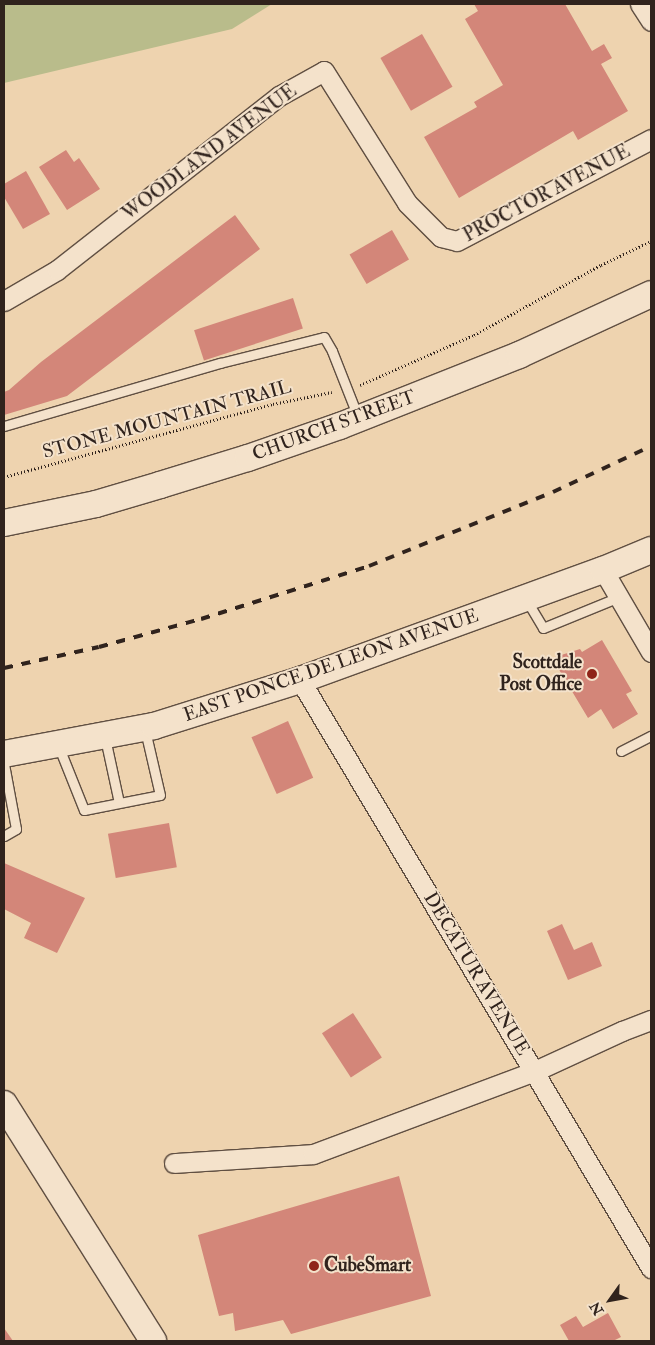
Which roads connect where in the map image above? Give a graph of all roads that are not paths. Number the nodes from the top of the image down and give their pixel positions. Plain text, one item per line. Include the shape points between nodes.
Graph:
1 (640, 4) edge
2 (651, 21) edge
3 (651, 139) edge
4 (441, 236) joint
5 (651, 294) edge
6 (4, 301) edge
7 (359, 418) junction
8 (4, 426) edge
9 (4, 523) edge
10 (651, 550) edge
11 (603, 570) junction
12 (619, 597) junction
13 (526, 598) junction
14 (651, 652) edge
15 (300, 680) junction
16 (144, 728) junction
17 (104, 735) junction
18 (651, 736) edge
19 (57, 744) junction
20 (621, 752) dead end
21 (4, 754) edge
22 (4, 764) edge
23 (119, 803) junction
24 (4, 836) edge
25 (651, 1020) edge
26 (535, 1071) junction
27 (4, 1104) edge
28 (174, 1163) dead end
29 (651, 1268) edge
30 (153, 1341) edge

1 - 2 street
3 - 4 street, PROCTOR AVENUE via 457,241
4 - 6 street, WOODLAND AVENUE via 407,203 324,70 279,96 57,270
5 - 7 main road, CHURCH STREET via 519,355
7 - 8 lane via 324,337 220,363
7 - 9 main road, CHURCH STREET via 248,458 96,504
10 - 11 main road, EAST PONCE DE LEON AVENUE
11 - 12 street
11 - 13 main road, EAST PONCE DE LEON AVENUE
12 - 13 lane via 543,628
12 - 14 street
13 - 15 main road, EAST PONCE DE LEON AVENUE
15 - 16 main road, EAST PONCE DE LEON AVENUE
15 - 26 street, DECATUR AVENUE
16 - 17 main road, EAST PONCE DE LEON AVENUE
16 - 23 lane via 160,795
17 - 19 main road, EAST PONCE DE LEON AVENUE
17 - 23 lane
18 - 20 lane
19 - 21 main road, EAST PONCE DE LEON AVENUE
19 - 23 lane via 84,810
22 - 24 lane via 16,829
25 - 26 street
26 - 28 street via 313,1154
26 - 29 street, DECATUR AVENUE
27 - 30 main road

